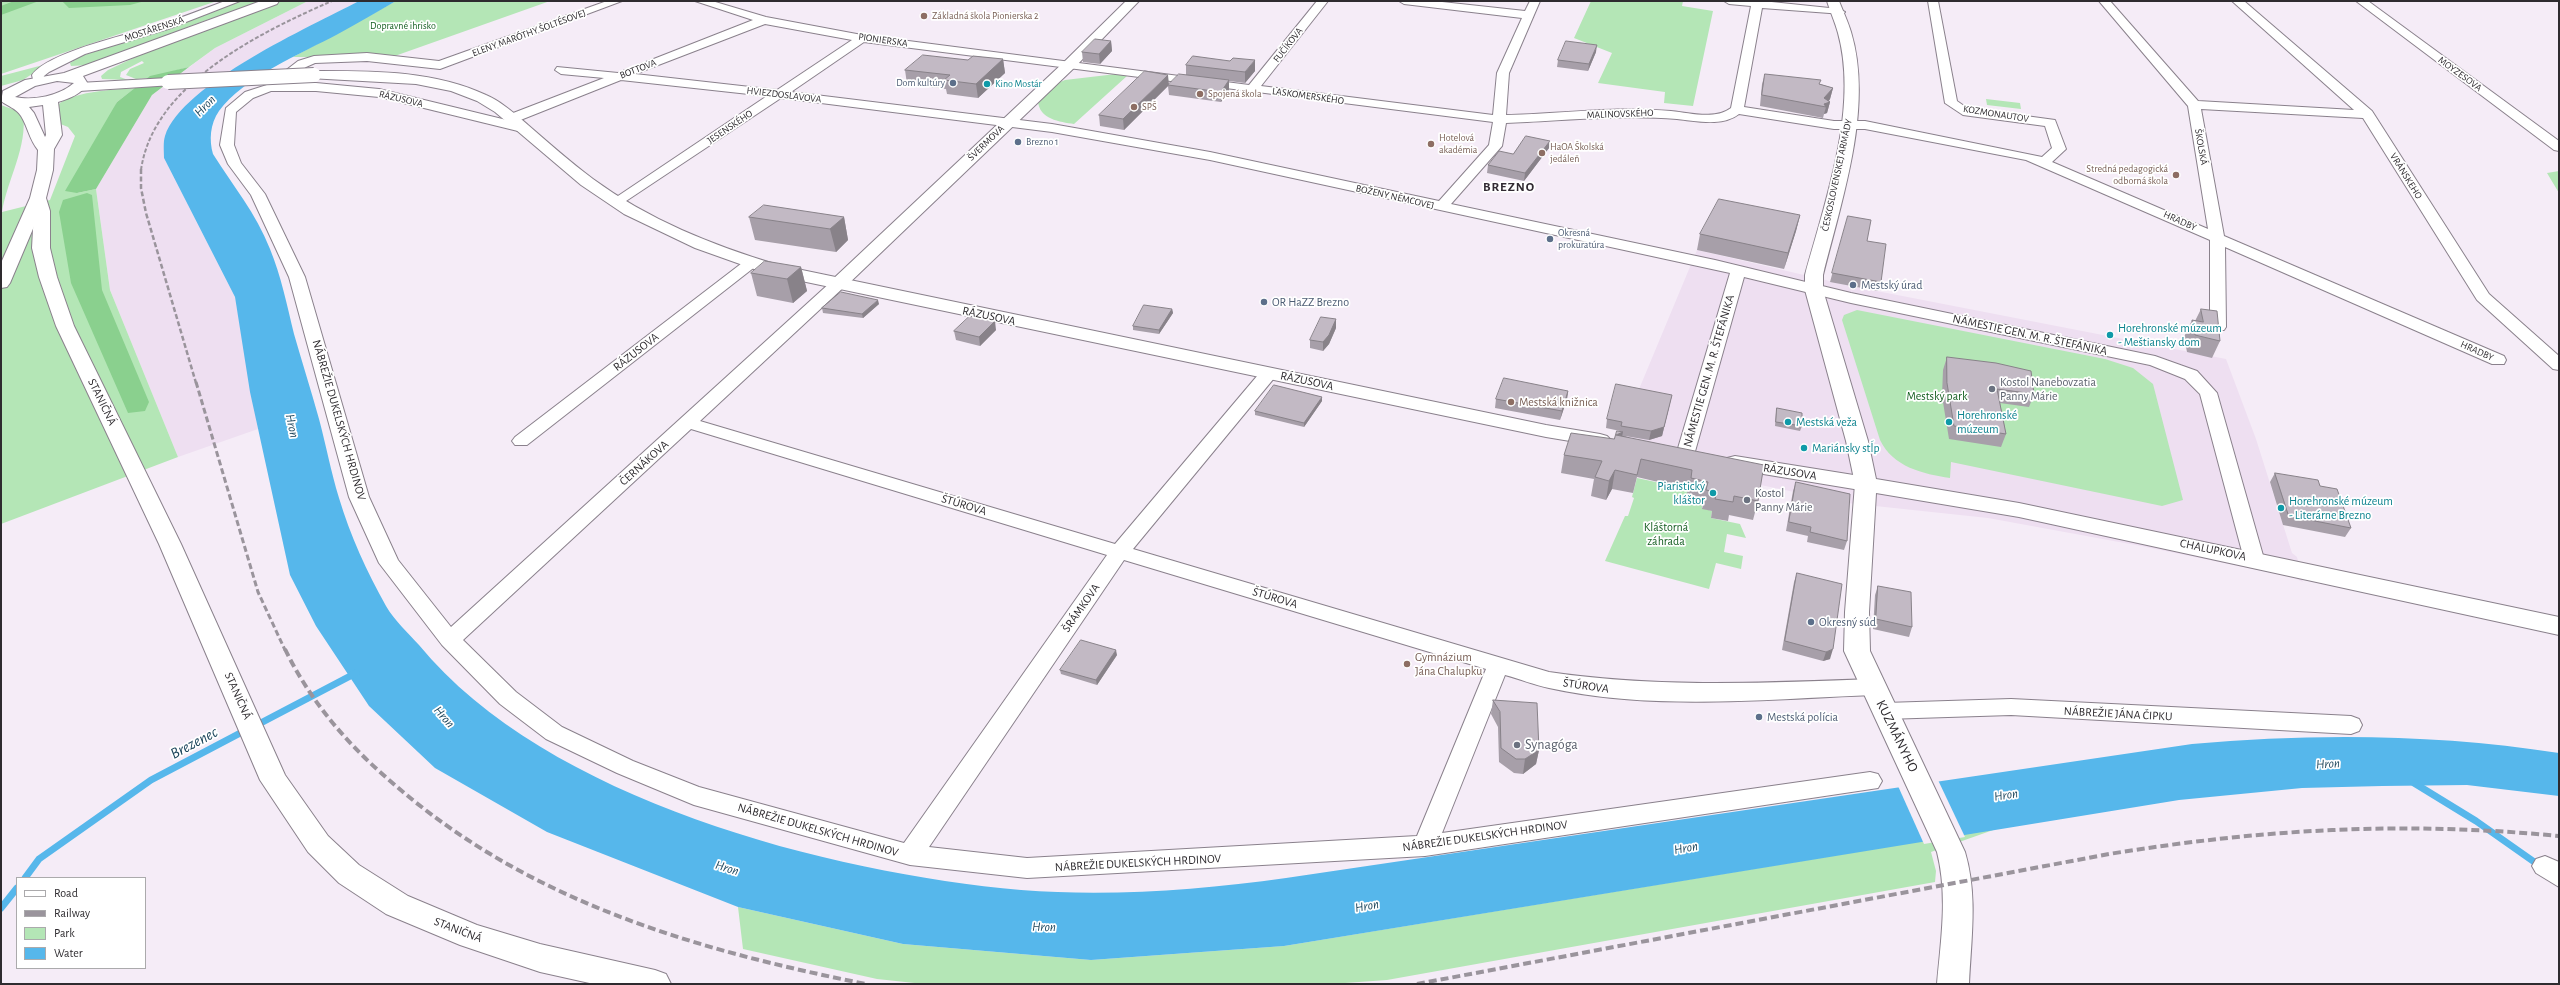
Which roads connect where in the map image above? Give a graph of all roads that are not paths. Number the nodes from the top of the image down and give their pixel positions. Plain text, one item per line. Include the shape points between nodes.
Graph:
1 (235, 1) edge
2 (274, 1) edge
3 (617, 1) edge
4 (700, 1) edge
5 (1133, 1) edge
6 (1322, 1) edge
7 (1404, 1) edge
8 (1535, 1) edge
9 (1729, 1) edge
10 (1933, 1) edge
11 (2104, 1) edge
12 (2237, 1) edge
13 (2361, 1) edge
14 (1757, 4) junction
15 (1836, 6) edge
16 (1528, 15) junction
17 (764, 20) junction
18 (862, 38) junction
19 (72, 56) junction
20 (1069, 65) junction
21 (561, 70) dead end
22 (1121, 71) junction
23 (618, 77) junction
24 (38, 80) junction
25 (70, 80) junction
26 (1049, 83) junction
27 (278, 86) junction
28 (1253, 88) junction
29 (780, 94) junction
30 (9, 95) edge
31 (50, 99) junction
32 (1028, 102) junction
33 (2194, 105) junction
34 (1737, 110) junction
35 (2367, 114) junction
36 (1501, 119) junction
37 (517, 123) junction
38 (1006, 123) junction
39 (1849, 126) junction
40 (1052, 128) junction
41 (2559, 147) edge
42 (46, 149) junction
43 (2044, 162) junction
44 (38, 198) junction
45 (617, 203) junction
46 (1441, 208) junction
47 (2217, 238) junction
48 (751, 263) junction
49 (1738, 271) junction
50 (1, 283) edge
51 (838, 284) junction
52 (1814, 290) junction
53 (2218, 327) edge
54 (2498, 360) dead end
55 (2559, 365) edge
56 (1268, 373) junction
57 (688, 423) junction
58 (521, 441) dead end
59 (1620, 444) edge
60 (1664, 451) edge
61 (1685, 454) junction
62 (1866, 484) junction
63 (1120, 551) junction
64 (2254, 559) junction
65 (2559, 626) edge
66 (450, 640) junction
67 (1498, 666) junction
68 (1873, 687) junction
69 (1885, 711) junction
70 (2351, 725) dead end
71 (1870, 781) dead end
72 (1425, 846) junction
73 (910, 856) junction
74 (655, 984) edge
75 (1953, 984) edge

1 - 19 street, MOSTÁRENSKÁ
2 - 25 main road via 166,40
3 - 27 street, ELENY MARÓTHY ŠOLTÉSOVEJ via 440,65 367,57 314,60 302,64 280,80
4 - 17 street, PIONIERSKA
5 - 20 main road, ŠVERMOVA
6 - 28 street, FUČÍKOVA
7 - 16 street
8 - 16 street
9 - 14 street, ČESKOSLOVENSKEJ ARMÁDY
10 - 43 street, KOZMONAUTOV via 1951,104 1963,111 2050,123 2059,149
11 - 33 street
12 - 35 street, VRÁNSKEHO
13 - 41 street, MOYZESOVA
14 - 15 street, ČESKOSLOVENSKEJ ARMÁDY
14 - 34 street
15 - 39 main road, ČESKOSLOVENSKEJ ARMÁDY via 1845,30 1851,67
16 - 36 street via 1503,73
17 - 18 street, PIONIERSKA
17 - 23 street, BOTTOVA
18 - 20 street, PIONIERSKA
18 - 29 street, JESENSKÉHO
19 - 24 street, MOSTÁRENSKÁ via 40,72
19 - 25 street, MOSTÁRENSKÁ via 60,65
20 - 22 street, LASKOMERSKÉHO
20 - 26 main road, ŠVERMOVA
21 - 23 street, HVIEZDOSLAVOVA
22 - 26 street, LASKOMERSKÉHO via 1073,75
22 - 28 street, LASKOMERSKÉHO
23 - 29 street, HVIEZDOSLAVOVA
23 - 37 street, BOTTOVA
24 - 25 main road
24 - 30 main road
25 - 31 main road
25 - 37 main road, RÁZUSOVA, bridge via 129,84 314,75 383,76 440,85 476,95
26 - 32 main road, ŠVERMOVA
27 - 37 street, RÁZUSOVA via 379,93
27 - 66 street, NÁBREŽIE DUKELSKÝCH HRDINOV via 249,95 230,111 227,145 235,164 258,194 297,278 359,497 389,563
28 - 36 street, LASKOMERSKÉHO
29 - 38 street, HVIEZDOSLAVOVA
29 - 45 street, JESENSKÉHO
30 - 31 main road
30 - 42 main road via 27,113 39,141
31 - 42 main road via 54,136
32 - 38 main road, ŠVERMOVA
32 - 40 street, BOŽENY NĚMCOVEJ via 1040,121
33 - 35 street
33 - 47 street, ŠKOLSKÁ
34 - 36 street, MALINOVSKÉHO via 1731,115 1718,117 1643,112
34 - 39 street, HRADBY
35 - 55 street, VRÁNSKEHO via 2483,297 2501,316
36 - 46 street via 1500,133 1495,146
37 - 45 main road, RÁZUSOVA via 582,178
38 - 40 street, BOŽENY NĚMCOVEJ
38 - 51 main road, ŠVERMOVA
39 - 43 street, HRADBY via 1865,125 2030,157
39 - 52 main road, ČESKOSLOVENSKEJ ARMÁDY via 1814,275
40 - 46 street, BOŽENY NĚMCOVEJ via 1210,156
42 - 44 main road via 45,170
43 - 47 street, HRADBY
44 - 50 main road
44 - 74 main road, STANIČNÁ via 42,211 41,248 48,278 65,326 170,544 274,780 318,844 349,874 397,905 470,936 540,958
45 - 48 main road, RÁZUSOVA via 680,236
46 - 49 street, BOŽENY NĚMCOVEJ
47 - 53 street, ŠKOLSKÁ
47 - 54 street, HRADBY
48 - 51 main road, RÁZUSOVA
48 - 58 street, RÁZUSOVA
49 - 52 street, NÁMESTIE GEN. M. R. ŠTEFÁNIKA
49 - 61 street, NÁMESTIE GEN. M. R. ŠTEFÁNIKA
51 - 56 main road, RÁZUSOVA
51 - 57 street, ČERNÁKOVA
52 - 62 main road via 1857,441
52 - 64 street, NÁMESTIE GEN. M. R. ŠTEFÁNIKA via 2155,361 2191,375 2208,393
56 - 59 main road, RÁZUSOVA
56 - 63 street, ŠRÁMKOVA
57 - 63 street, ŠTÚROVA
57 - 66 street, ČERNÁKOVA
60 - 61 main road, RÁZUSOVA
61 - 62 main road, RÁZUSOVA
62 - 64 main road, CHALUPKOVA via 2019,510
62 - 68 main road, KUZMÁNYHO via 1856,630 1857,651
63 - 67 street, ŠTÚROVA
63 - 73 street, ŠRÁMKOVA
64 - 65 main road, CHALUPKOVA
66 - 73 street, NÁBREŽIE DUKELSKÝCH HRDINOV via 508,698 554,734 694,795
67 - 68 street, ŠTÚROVA via 1563,683 1647,693 1722,694
67 - 72 street
68 - 69 main road, KUZMÁNYHO
69 - 70 street, NÁBREŽIE JÁNA ČIPKU via 2011,707
69 - 75 main road, KUZMÁNYHO via 1958,872 1961,896
71 - 72 street, NÁBREŽIE DUKELSKÝCH HRDINOV via 1763,794
72 - 73 street, NÁBREŽIE DUKELSKÝCH HRDINOV via 1149,864 1027,868

